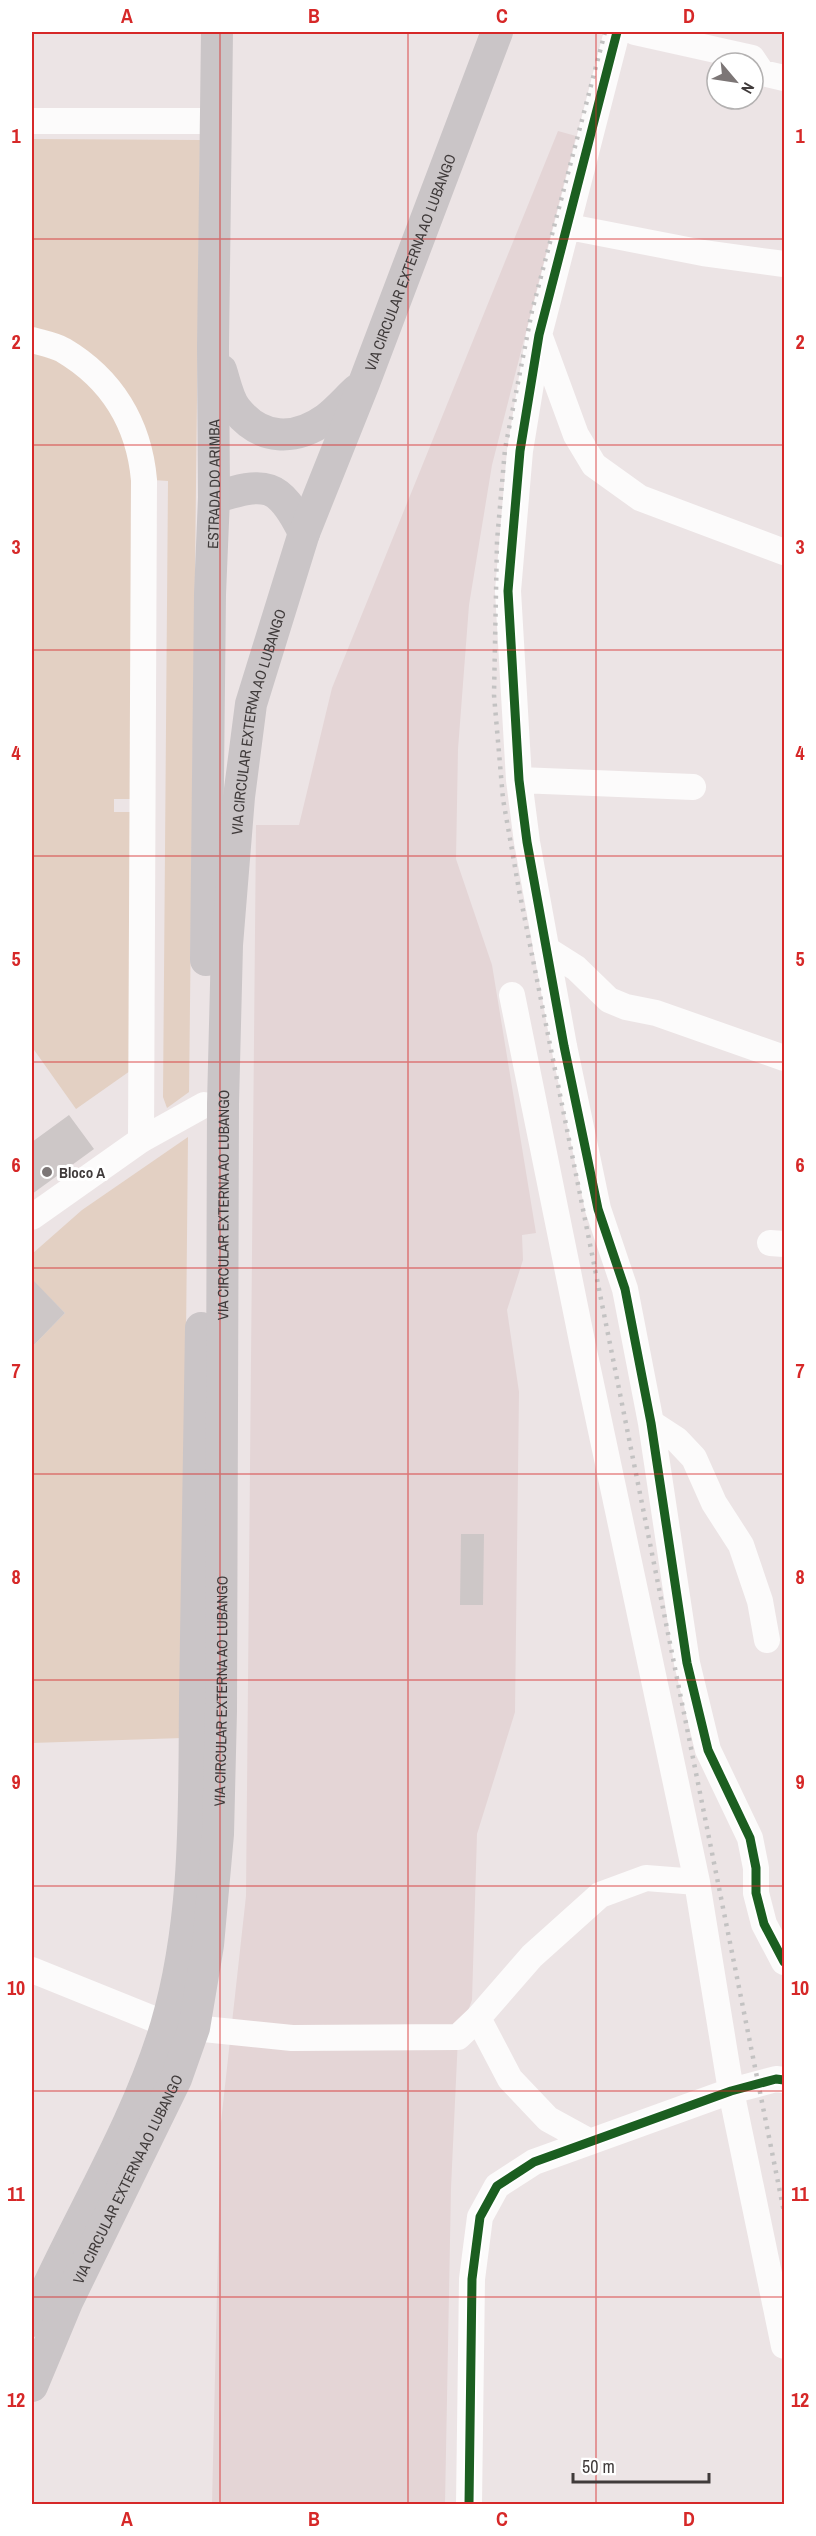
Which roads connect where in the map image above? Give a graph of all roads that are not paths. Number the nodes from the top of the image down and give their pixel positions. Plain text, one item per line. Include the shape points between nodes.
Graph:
1 (217, 32) edge
2 (497, 32) edge
3 (617, 32) edge
4 (635, 32) edge
5 (784, 78) edge
6 (32, 121) edge
7 (215, 121) junction
8 (568, 227) junction
9 (784, 264) edge
10 (539, 335) junction
11 (32, 340) edge
12 (213, 346) junction
13 (364, 383) junction
14 (214, 498) junction
15 (304, 533) junction
16 (784, 552) edge
17 (519, 780) junction
18 (693, 788) dead end
19 (207, 938) joint
20 (546, 949) junction
21 (512, 995) dead end
22 (784, 1058) edge
23 (204, 1105) junction
24 (141, 1140) junction
25 (32, 1217) edge
26 (651, 1423) junction
27 (767, 1640) dead end
28 (697, 1882) junction
29 (784, 1962) edge
30 (32, 1970) edge
31 (478, 2018) junction
32 (180, 2026) junction
33 (784, 2080) edge
34 (731, 2091) junction
35 (590, 2142) junction
36 (32, 2321) edge
37 (784, 2346) edge
38 (32, 2386) edge
39 (469, 2505) edge

1 - 7 main road, ESTRADA DO ARIMBA
2 - 13 main road, VIA CIRCULAR EXTERNA AO LUBANGO
3 - 8 street
4 - 5 street via 752,58 762,72
6 - 7 street
7 - 12 main road, ESTRADA DO ARIMBA
8 - 9 street via 703,254
8 - 10 street
10 - 16 street via 576,435 594,465 640,498
10 - 17 street via 520,451 508,591
11 - 24 street via 61,349 94,373 117,400 142,453
12 - 13 main road via 235,408 253,426 275,436 298,433 326,419
12 - 14 main road, ESTRADA DO ARIMBA
13 - 15 main road, VIA CIRCULAR EXTERNA AO LUBANGO
14 - 15 main road via 248,487 271,490 292,507
14 - 19 main road, ESTRADA DO ARIMBA
15 - 32 main road, VIA CIRCULAR EXTERNA AO LUBANGO via 251,704 239,796 227,945 223,1104 218,1834 208,1945
17 - 18 street
17 - 20 street
19 - 23 main road, VIA CIRCULAR EXTERNA AO LUBANGO
20 - 22 street via 576,968 609,1000
20 - 26 street via 598,1209 626,1289
21 - 28 street
23 - 24 street
23 - 32 main road, VIA CIRCULAR EXTERNA AO LUBANGO via 193,1855
24 - 25 street
26 - 27 street via 694,1458 714,1503 741,1545 760,1601
26 - 29 street via 687,1663 708,1750 750,1838 764,1924
28 - 31 street via 646,1878 600,1895 532,1956
28 - 34 street
30 - 32 street
31 - 32 street via 458,2037 292,2038
31 - 35 street via 510,2079 548,2119
32 - 36 main road, VIA CIRCULAR EXTERNA AO LUBANGO via 153,2066 120,2146
32 - 38 main road, VIA CIRCULAR EXTERNA AO LUBANGO via 176,2079 67,2302
33 - 34 street
34 - 35 street
34 - 37 street
35 - 39 street via 534,2162 497,2186 480,2217 472,2279

